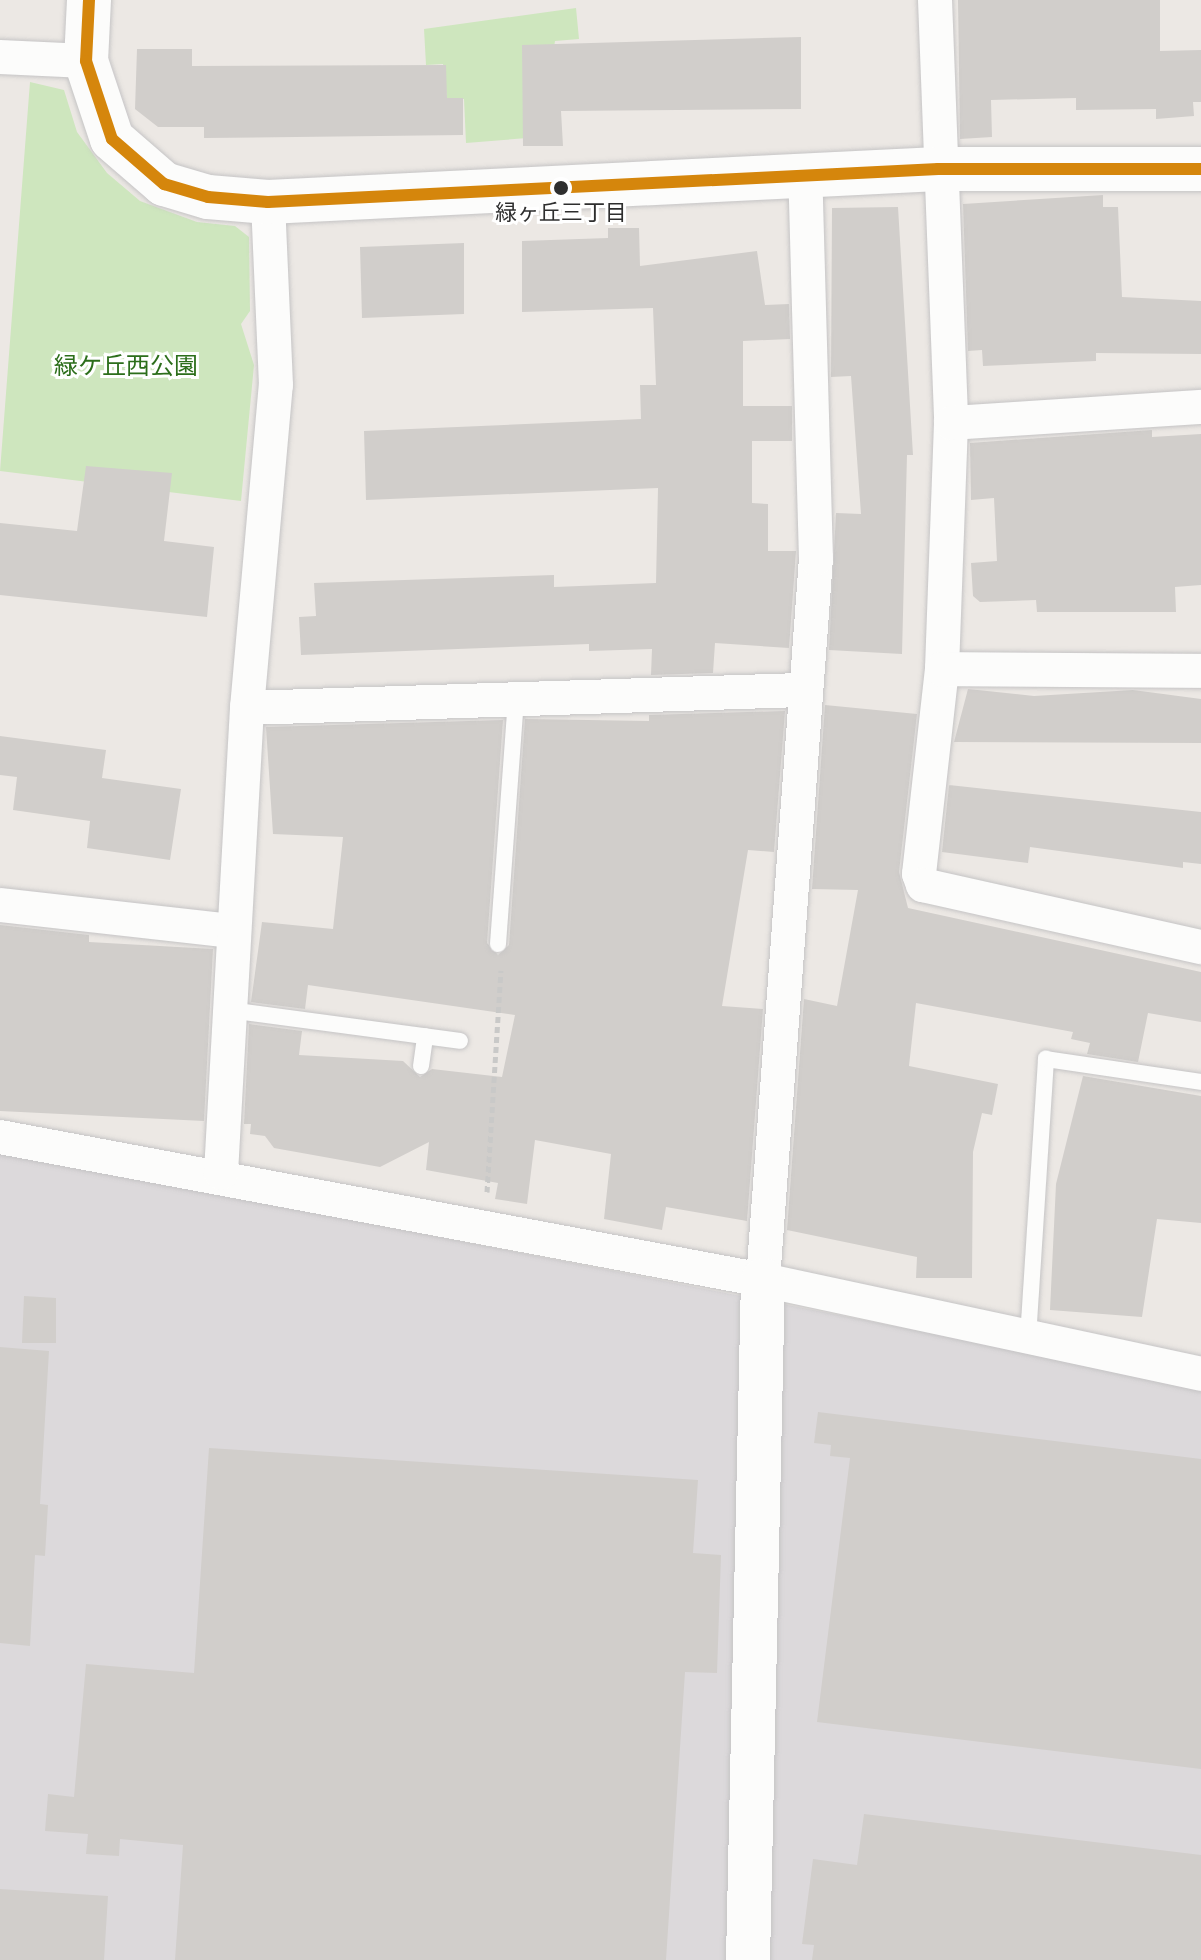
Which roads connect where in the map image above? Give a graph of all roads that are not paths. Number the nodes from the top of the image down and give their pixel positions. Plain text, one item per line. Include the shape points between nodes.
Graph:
1 (89, 0) edge
2 (935, 0) edge
3 (0, 57) edge
4 (86, 61) junction
5 (938, 169) junction
6 (1201, 169) edge
7 (805, 174) junction
8 (268, 202) junction
9 (1201, 407) edge
10 (951, 423) junction
11 (942, 669) junction
12 (1201, 671) edge
13 (802, 690) junction
14 (516, 697) junction
15 (247, 708) junction
16 (0, 905) edge
17 (232, 931) junction
18 (498, 944) road end
19 (1201, 947) edge
20 (229, 1010) junction
21 (425, 1036) junction
22 (460, 1041) dead end
23 (421, 1066) dead end
24 (1201, 1082) edge
25 (0, 1137) edge
26 (221, 1173) junction
27 (763, 1280) junction
28 (1028, 1338) junction
29 (1201, 1374) edge
30 (748, 1960) edge

1 - 4 street
2 - 5 street
3 - 4 street
4 - 8 street via 94,102 132,164 208,197
5 - 6 street
5 - 7 street
5 - 10 street
7 - 8 street
7 - 13 street via 816,559
8 - 15 street via 276,385
9 - 10 street
10 - 11 street
11 - 12 street
11 - 19 street via 923,885
13 - 14 street
13 - 27 street
14 - 15 street
14 - 18 lane
15 - 17 street
16 - 17 street
17 - 20 street
20 - 21 lane
20 - 26 street
21 - 22 lane
21 - 23 lane
24 - 28 lane via 1046,1059
25 - 26 street
26 - 27 street via 484,1229
27 - 28 street
27 - 30 street
28 - 29 street

